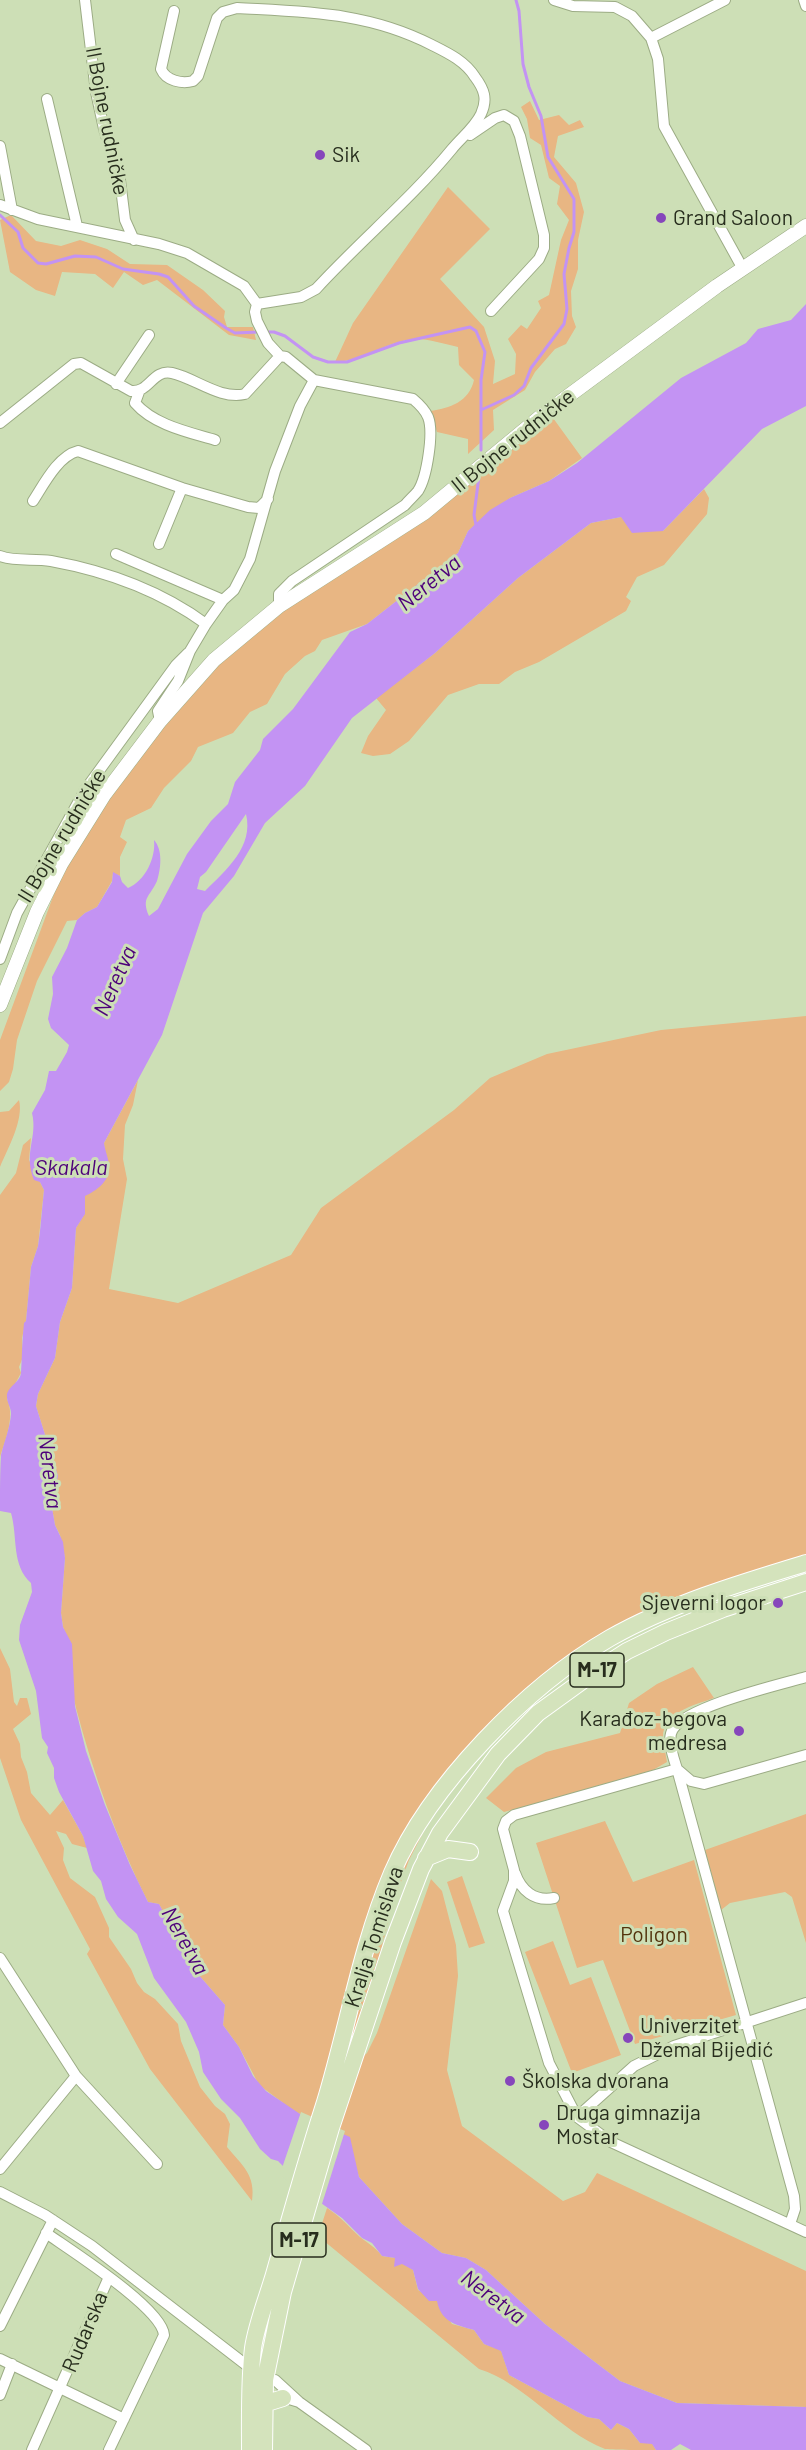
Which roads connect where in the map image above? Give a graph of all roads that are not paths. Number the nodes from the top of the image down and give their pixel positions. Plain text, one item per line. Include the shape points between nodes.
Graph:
1 (85, 0) edge
2 (554, 0) edge
3 (725, 0) edge
4 (804, 0) edge
5 (567, 2) edge
6 (806, 6) edge
7 (174, 11) dead end
8 (651, 38) junction
9 (47, 99) dead end
10 (464, 136) junction
11 (0, 146) edge
12 (0, 205) edge
13 (12, 210) junction
14 (78, 226) junction
15 (806, 226) edge
16 (134, 240) junction
17 (743, 269) junction
18 (257, 304) junction
19 (491, 311) dead end
20 (148, 335) dead end
21 (280, 356) junction
22 (314, 380) junction
23 (116, 384) junction
24 (139, 392) junction
25 (0, 423) edge
26 (215, 440) dead end
27 (182, 488) junction
28 (269, 498) junction
29 (33, 501) dead end
30 (159, 544) dead end
31 (116, 554) dead end
32 (0, 556) edge
33 (223, 600) junction
34 (279, 606) junction
35 (206, 624) junction
36 (190, 651) junction
37 (160, 721) junction
38 (108, 759) junction
39 (126, 766) junction
40 (0, 959) edge
41 (0, 1005) edge
42 (806, 1563) edge
43 (806, 1582) edge
44 (806, 1677) edge
45 (806, 1755) edge
46 (677, 1769) junction
47 (470, 1852) dead end
48 (426, 1858) junction
49 (514, 1870) junction
50 (554, 1898) dead end
51 (0, 1958) edge
52 (3, 1972) edge
53 (806, 2003) edge
54 (747, 2021) junction
55 (343, 2067) junction
56 (76, 2076) junction
57 (577, 2117) junction
58 (157, 2163) dead end
59 (0, 2169) edge
60 (0, 2192) edge
61 (53, 2220) junction
62 (790, 2224) junction
63 (806, 2232) edge
64 (46, 2233) junction
65 (109, 2277) junction
66 (0, 2326) edge
67 (0, 2359) edge
68 (12, 2364) junction
69 (258, 2374) junction
70 (62, 2388) junction
71 (0, 2395) edge
72 (291, 2400) junction
73 (264, 2404) junction
74 (124, 2419) junction
75 (32, 2450) edge
76 (109, 2450) edge
77 (250, 2450) edge
78 (264, 2450) edge
79 (366, 2450) edge

1 - 16 street, II Bojne rudničke via 96,92 120,180 125,220
2 - 5 street
3 - 8 street
4 - 6 street
5 - 8 street via 615,7 632,16
7 - 10 street via 161,69 167,78 186,83 198,76 217,18 230,9 336,14 409,33 451,55 469,69 484,91 486,102 480,117
8 - 17 street via 658,59 664,126
9 - 14 street
10 - 18 street via 316,289 301,297
10 - 19 street via 504,115 514,121 544,235 539,259
11 - 13 street
12 - 13 street
13 - 14 street
14 - 16 street
15 - 17 street, II Bojne rudničke
16 - 18 street via 187,253 244,286
17 - 34 street, II Bojne rudničke via 540,417 424,513
18 - 21 street, II Bojne rudničke via 255,312 262,331
20 - 23 street
21 - 22 street, II Bojne rudničke
21 - 24 street via 245,394 237,396 171,373 154,377
22 - 28 street via 275,471
22 - 34 street, II Bojne rudničke via 413,399 428,418 425,472 418,490 405,505 292,581 279,594
23 - 24 street
23 - 25 street via 81,363 74,364
24 - 26 street via 135,403 144,414
27 - 28 street via 249,507 259,508
27 - 29 street via 78,451 70,453
27 - 30 street
28 - 33 street via 250,559 234,590
31 - 33 street
32 - 35 street via 51,561 93,571 144,589 184,608
33 - 35 street
34 - 37 street, II Bojne rudničke via 214,660
35 - 36 street
36 - 37 street, II Bojne rudničke via 186,666 158,711
36 - 38 street, II Bojne rudničke
37 - 39 street, II Bojne rudničke
38 - 39 street, II Bojne rudničke
38 - 40 street, II Bojne rudničke via 85,790 17,913
39 - 41 street, II Bojne rudničke via 62,864 37,912
42 - 55 main road, Kralja Tomislava / M-17 via 703,1597 611,1638 552,1679 486,1740 438,1798 393,1872 354,1992
43 - 48 main road, Kralja Tomislava / M-17 via 723,1609 627,1650 538,1713 498,1754 450,1816
44 - 46 street via 717,1702 676,1725 670,1738
45 - 46 street via 704,1784 691,1781
46 - 49 street via 514,1815 503,1829
46 - 54 street
47 - 48 main road via 448,1849
48 - 55 main road, Kralja Tomislava / M-17
49 - 50 street via 518,1883 527,1892 536,1898
49 - 57 street via 503,1911 549,2063
51 - 52 street
52 - 56 street
53 - 54 street
54 - 57 street via 674,2046 634,2066
54 - 62 street via 794,2196
55 - 69 main road, M-17 via 269,2352
55 - 69 main road, M-17 via 300,2181 254,2344
56 - 58 street
56 - 59 street
57 - 62 street via 611,2142
60 - 61 street
61 - 64 street
61 - 69 street via 149,2288
62 - 63 street
64 - 65 street, Rudarska
64 - 66 street
65 - 70 street, Rudarska
65 - 74 street, Rudarska via 164,2327 164,2335
67 - 68 street, Rudarska
68 - 70 street, Rudarska
68 - 71 street
69 - 72 street via 273,2391
69 - 72 street via 275,2380
69 - 73 main road, M-17
69 - 77 main road, M-17
70 - 74 street, Rudarska
70 - 75 street, Rudarska
72 - 73 main road
72 - 79 street
73 - 78 main road, M-17
74 - 76 street, Rudarska

